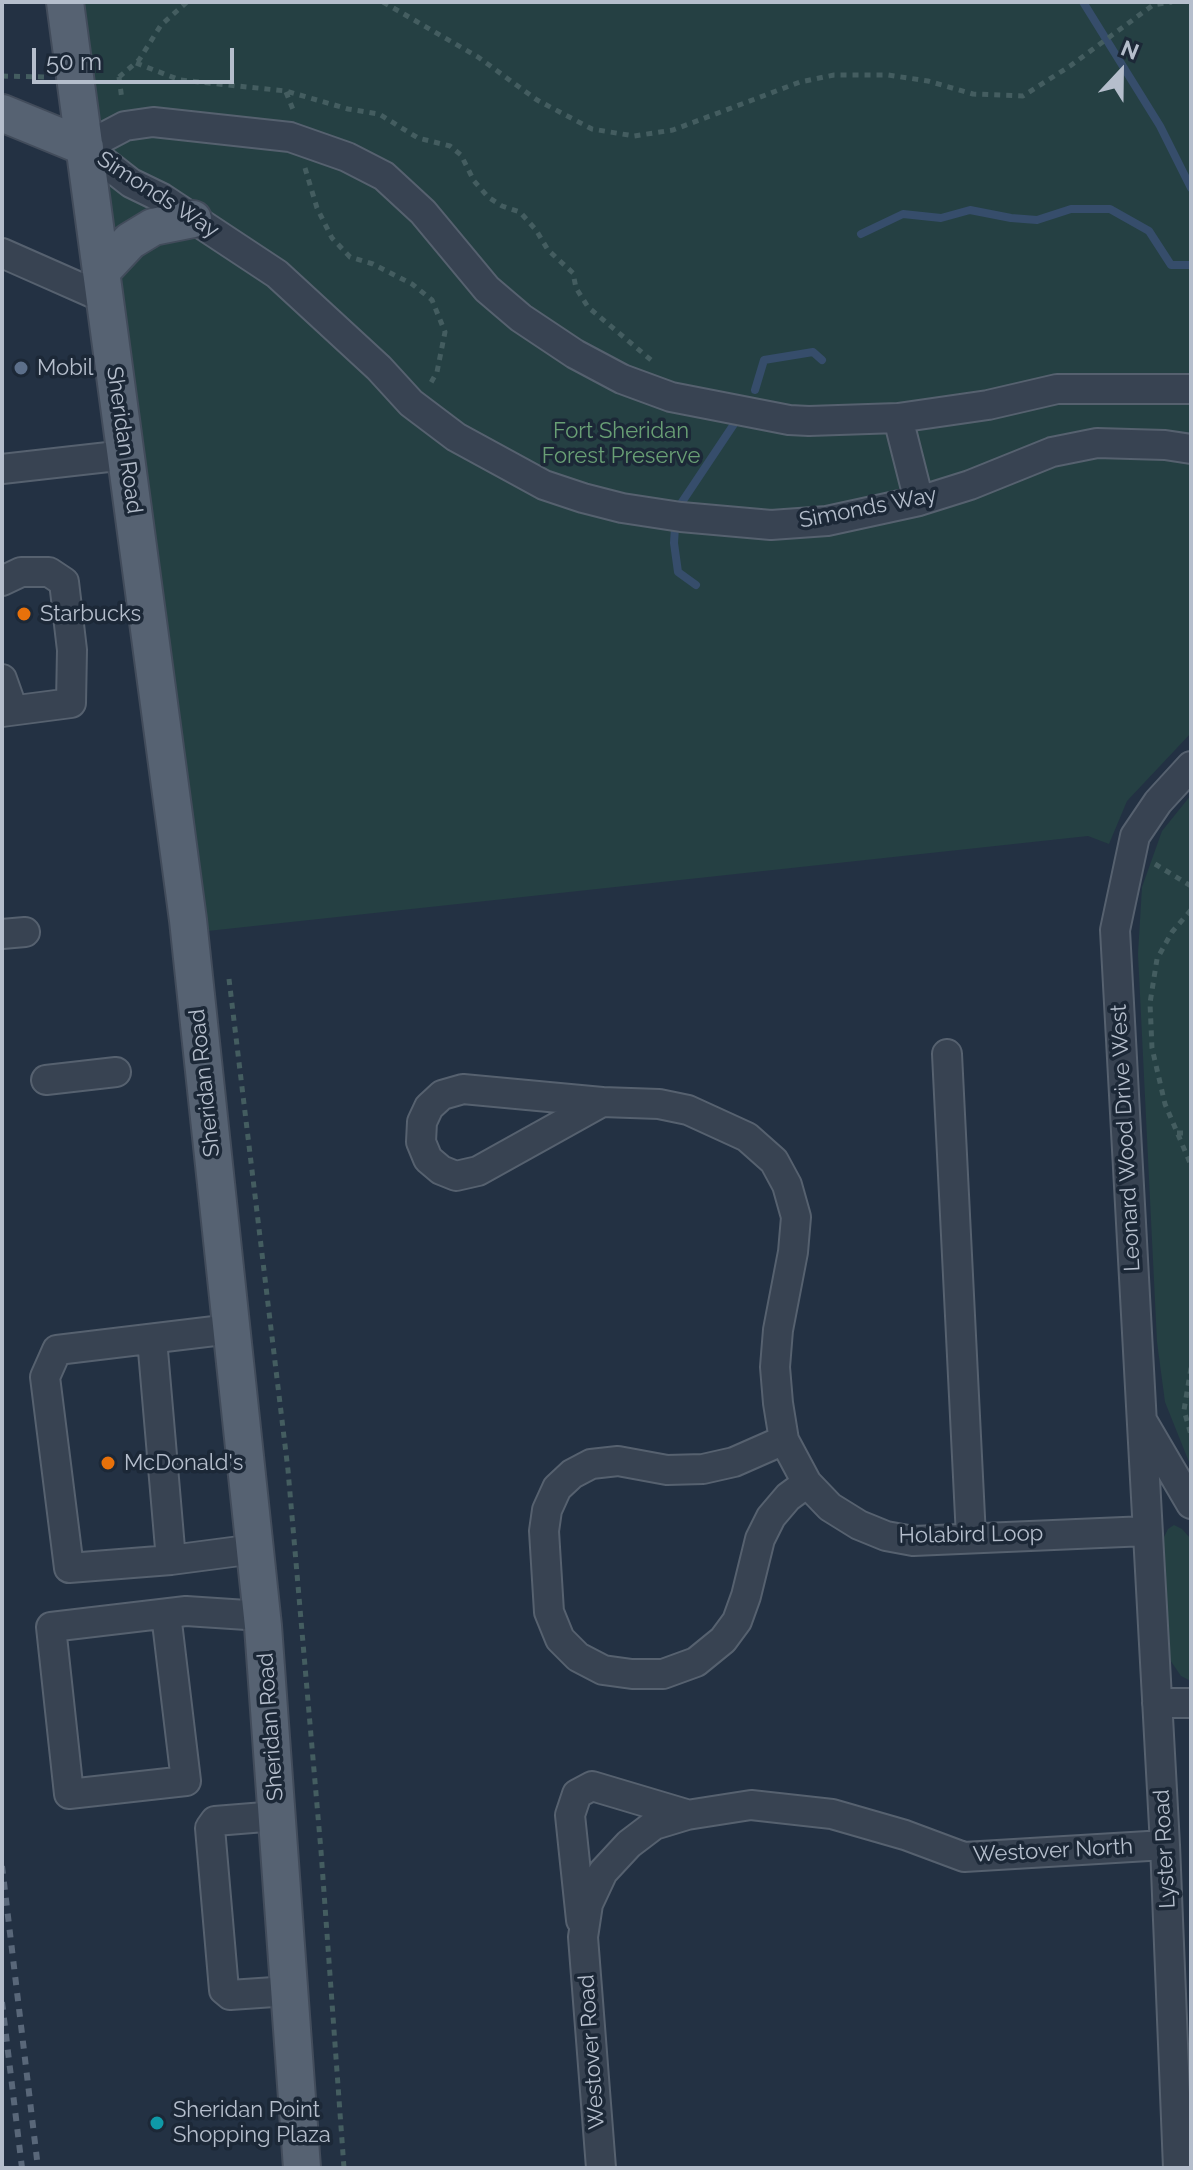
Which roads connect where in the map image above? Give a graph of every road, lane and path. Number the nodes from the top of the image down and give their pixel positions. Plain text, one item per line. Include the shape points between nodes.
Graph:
1 (65, 2) edge
2 (187, 2) edge
3 (383, 2) edge
4 (1172, 2) edge
5 (136, 63) junction
6 (2, 76) edge
7 (119, 77) dead end
8 (13, 78) dead end
9 (286, 91) junction
10 (2, 113) edge
11 (303, 142) junction
12 (85, 147) junction
13 (193, 219) junction
14 (2, 253) edge
15 (102, 285) junction
16 (657, 366) dead end
17 (1191, 389) edge
18 (417, 407) junction
19 (898, 418) junction
20 (1191, 449) edge
21 (126, 455) junction
22 (2, 469) edge
23 (919, 501) junction
24 (2, 581) edge
25 (2, 679) edge
26 (8, 711) edge
27 (1191, 766) edge
28 (1148, 860) dead end
29 (1191, 886) edge
30 (1191, 910) edge
31 (947, 1054) dead end
32 (116, 1072) dead end
33 (46, 1080) dead end
34 (602, 1102) junction
35 (1177, 1133) junction
36 (1190, 1133) edge
37 (1191, 1165) edge
38 (231, 1329) junction
39 (152, 1339) junction
40 (1191, 1368) edge
41 (1141, 1419) junction
42 (1191, 1435) edge
43 (784, 1440) junction
44 (807, 1483) junction
45 (1191, 1504) edge
46 (1147, 1531) junction
47 (971, 1537) junction
48 (255, 1549) junction
49 (171, 1560) junction
50 (166, 1614) junction
51 (262, 1616) junction
52 (1157, 1703) junction
53 (1191, 1703) edge
54 (803, 1809) joint
55 (687, 1815) junction
56 (277, 1816) junction
57 (1165, 1845) junction
58 (583, 1937) junction
59 (289, 1991) junction
60 (1181, 2008) edge
61 (302, 2168) edge
62 (601, 2168) edge
63 (1178, 2168) edge

1 - 12 main road, Sheridan Road
2 - 5 path via 161,25
3 - 4 path via 478,57 537,100 592,129 634,136 673,130 800,82 834,75 888,75 973,94 1023,96 1153,5
5 - 7 path
5 - 9 path via 180,80
6 - 8 path
9 - 11 path
9 - 16 path via 379,114 418,138 450,146 488,197 520,212 573,273 588,307
10 - 12 main road
11 - 12 street, Simonds Way via 153,122 125,126
11 - 18 path via 303,163 332,238 350,257 412,284 432,300 445,332 437,372
11 - 19 street, Simonds Way via 384,176 423,212 487,289 521,318 622,379 671,397 789,420
12 - 13 street, Simonds Way via 131,183
12 - 15 main road, Sheridan Road
13 - 15 main road via 153,227 130,241
13 - 18 street, Simonds Way via 277,274
14 - 15 street
15 - 21 main road, Sheridan Road
17 - 19 street, Simonds Way via 1057,389
18 - 23 street, Simonds Way via 456,437 544,485 622,508 771,525 827,521
19 - 23 street
20 - 23 street, Simonds Way via 1097,443 1052,452
21 - 22 street
21 - 38 main road, Sheridan Road via 188,920
24 - 26 street via 21,572 49,572 64,582 72,650 71,703
25 - 26 street
27 - 41 street, Leonard Wood Drive West via 1135,836 1115,930
28 - 29 path
30 - 35 path via 1157,959 1150,1003 1152,1048
31 - 47 street
32 - 33 street
34 - 34 street, Holabird Loop via 463,1089 442,1095 429,1107 421,1142 428,1159 456,1176 478,1171
34 - 43 street, Holabird Loop via 688,1110 747,1137 774,1161 787,1185 796,1217 775,1367
35 - 36 path
35 - 37 path
38 - 39 street
38 - 48 main road, Sheridan Road
39 - 49 street
39 - 49 street via 57,1350 45,1377 69,1568
40 - 42 path via 1184,1410
41 - 45 street
41 - 46 street, Leonard Wood Drive West
43 - 44 street, Holabird Loop
43 - 44 street via 703,1469 667,1470 618,1461 591,1464 572,1474 557,1488 544,1531 549,1612 560,1639 578,1657 603,1670 663,1674 696,1662 737,1621 771,1517
44 - 47 street, Holabird Loop via 830,1507 886,1536 913,1541
46 - 47 street, Holabird Loop
46 - 52 street, Lyster Road
48 - 49 street
48 - 51 main road, Sheridan Road
50 - 50 street via 51,1627 69,1794 186,1781
50 - 51 street
51 - 56 main road, Sheridan Road
52 - 53 street
52 - 57 street, Lyster Road
54 - 55 street, Westover Road via 751,1805
54 - 57 street, Westover North via 905,1835 964,1857
55 - 58 street, Westover Road via 654,1825 603,1872 588,1904
55 - 58 street, Westover Road via 592,1786 577,1794 570,1815
56 - 59 main road, Sheridan Road
56 - 59 street via 215,1821 210,1828 224,1990 230,1995
57 - 60 street, Lyster Road
58 - 62 street, Westover Road
59 - 61 main road, Sheridan Road
60 - 63 street, Lyster Road

